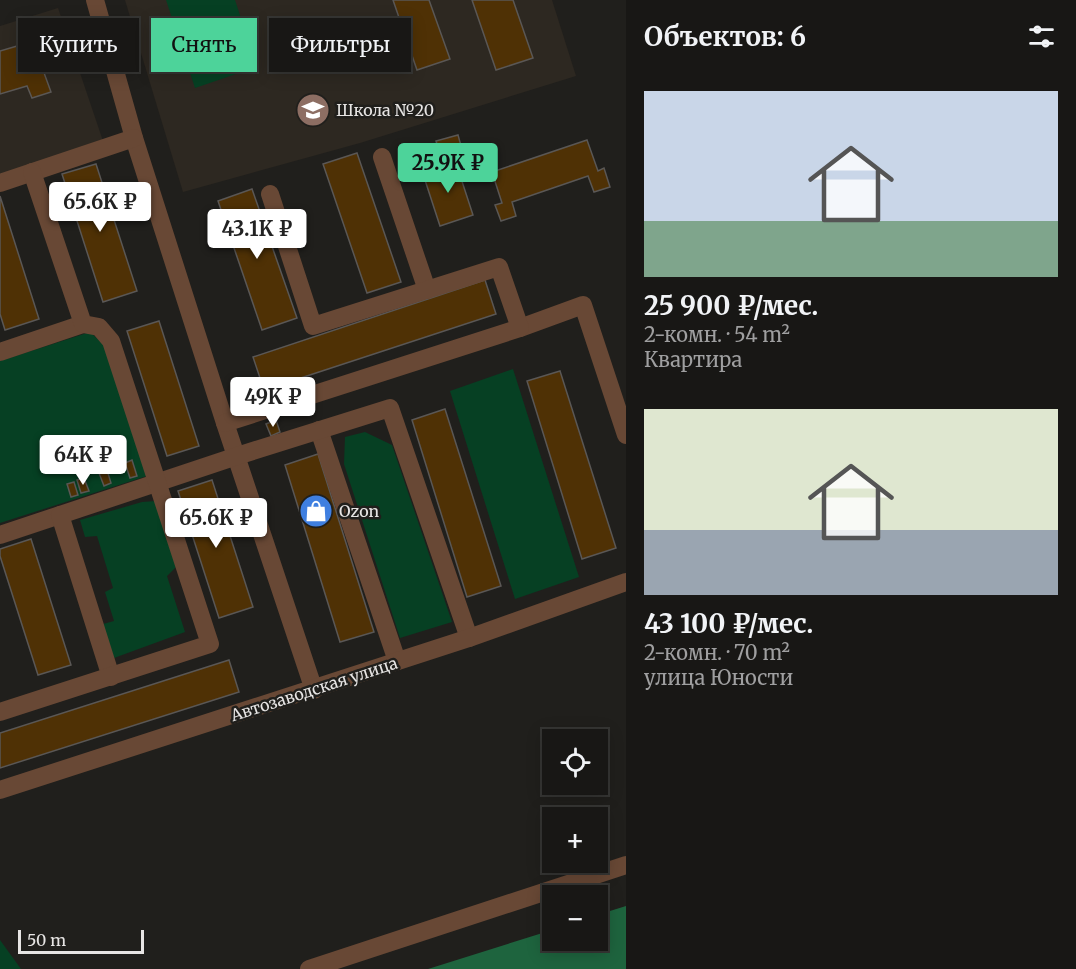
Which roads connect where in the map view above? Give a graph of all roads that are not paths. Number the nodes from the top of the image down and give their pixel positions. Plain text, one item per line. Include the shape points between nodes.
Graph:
1 (95, 0) edge
2 (134, 138) junction
3 (382, 157) dead end
4 (32, 172) junction
5 (0, 183) edge
6 (270, 194) dead end
7 (427, 290) junction
8 (83, 324) junction
9 (520, 328) junction
10 (0, 352) edge
11 (225, 423) junction
12 (319, 430) junction
13 (626, 435) edge
14 (237, 456) junction
15 (156, 482) junction
16 (60, 515) junction
17 (0, 534) edge
18 (626, 582) edge
19 (469, 638) junction
20 (397, 662) junction
21 (111, 676) junction
22 (314, 690) junction
23 (0, 712) edge
24 (0, 790) edge
25 (626, 865) edge
26 (309, 969) edge

1 - 2 street
2 - 4 street
2 - 11 street
3 - 7 street
4 - 5 street
4 - 8 street
6 - 7 street via 313,326
7 - 9 street via 499,267
8 - 10 street
8 - 15 street via 99,327 111,341
9 - 11 street
9 - 13 street via 583,305
11 - 14 street
12 - 14 street
12 - 19 street via 390,408
12 - 20 street
14 - 15 street
14 - 22 street
15 - 16 street
15 - 21 street via 210,644
16 - 17 street
16 - 21 street
18 - 19 street, Автозаводская улица
19 - 20 street, Автозаводская улица
20 - 22 street, Автозаводская улица
21 - 23 street
22 - 24 street, Автозаводская улица
25 - 26 street

